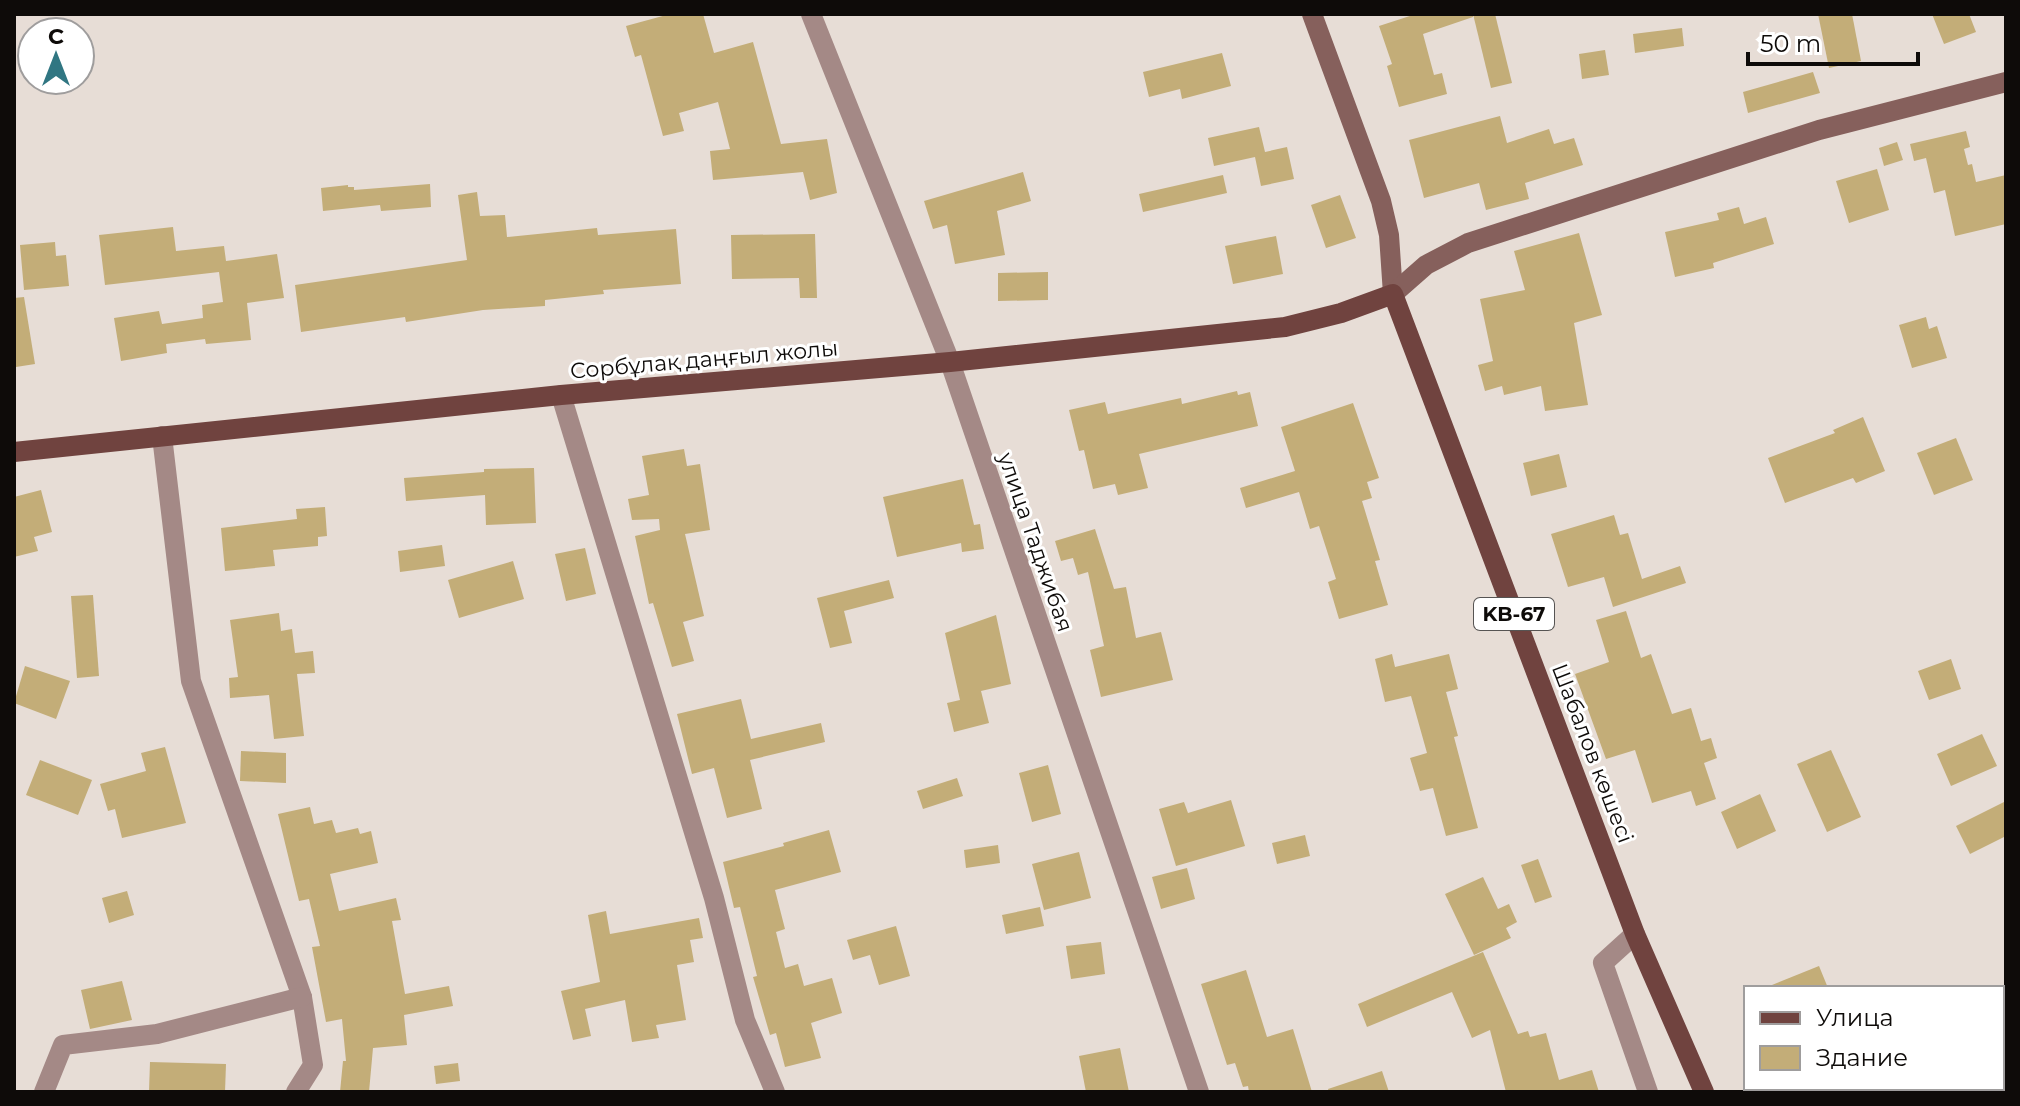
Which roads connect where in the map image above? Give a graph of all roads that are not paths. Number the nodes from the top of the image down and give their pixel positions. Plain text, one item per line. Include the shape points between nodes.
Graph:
1 (811, 14) edge
2 (1312, 14) edge
3 (2006, 82) edge
4 (1393, 294) junction
5 (950, 362) junction
6 (561, 395) junction
7 (162, 436) junction
8 (14, 452) edge
9 (1635, 934) junction
10 (302, 997) junction
11 (44, 1092) edge
12 (296, 1092) edge
13 (775, 1092) edge
14 (1199, 1092) edge
15 (1648, 1092) edge
16 (1704, 1092) edge

1 - 5 street, улица Таджибая
2 - 4 street via 1381,201
3 - 4 street via 1819,130 1468,243 1426,265
4 - 5 main road, Сорбұлақ даңғыл жолы via 1285,327
4 - 9 main road, Шабалов көшесі / KB-67
5 - 6 main road, Сорбұлақ даңғыл жолы
5 - 14 street, улица Таджибая
6 - 7 main road, Сорбұлақ даңғыл жолы
6 - 13 street via 714,898 745,1020
7 - 8 main road, Сорбұлақ даңғыл жолы
7 - 10 street via 191,681
9 - 15 street via 1603,963
9 - 16 main road, Шабалов көшесі
10 - 11 street via 157,1034 63,1045
10 - 12 street via 313,1065

